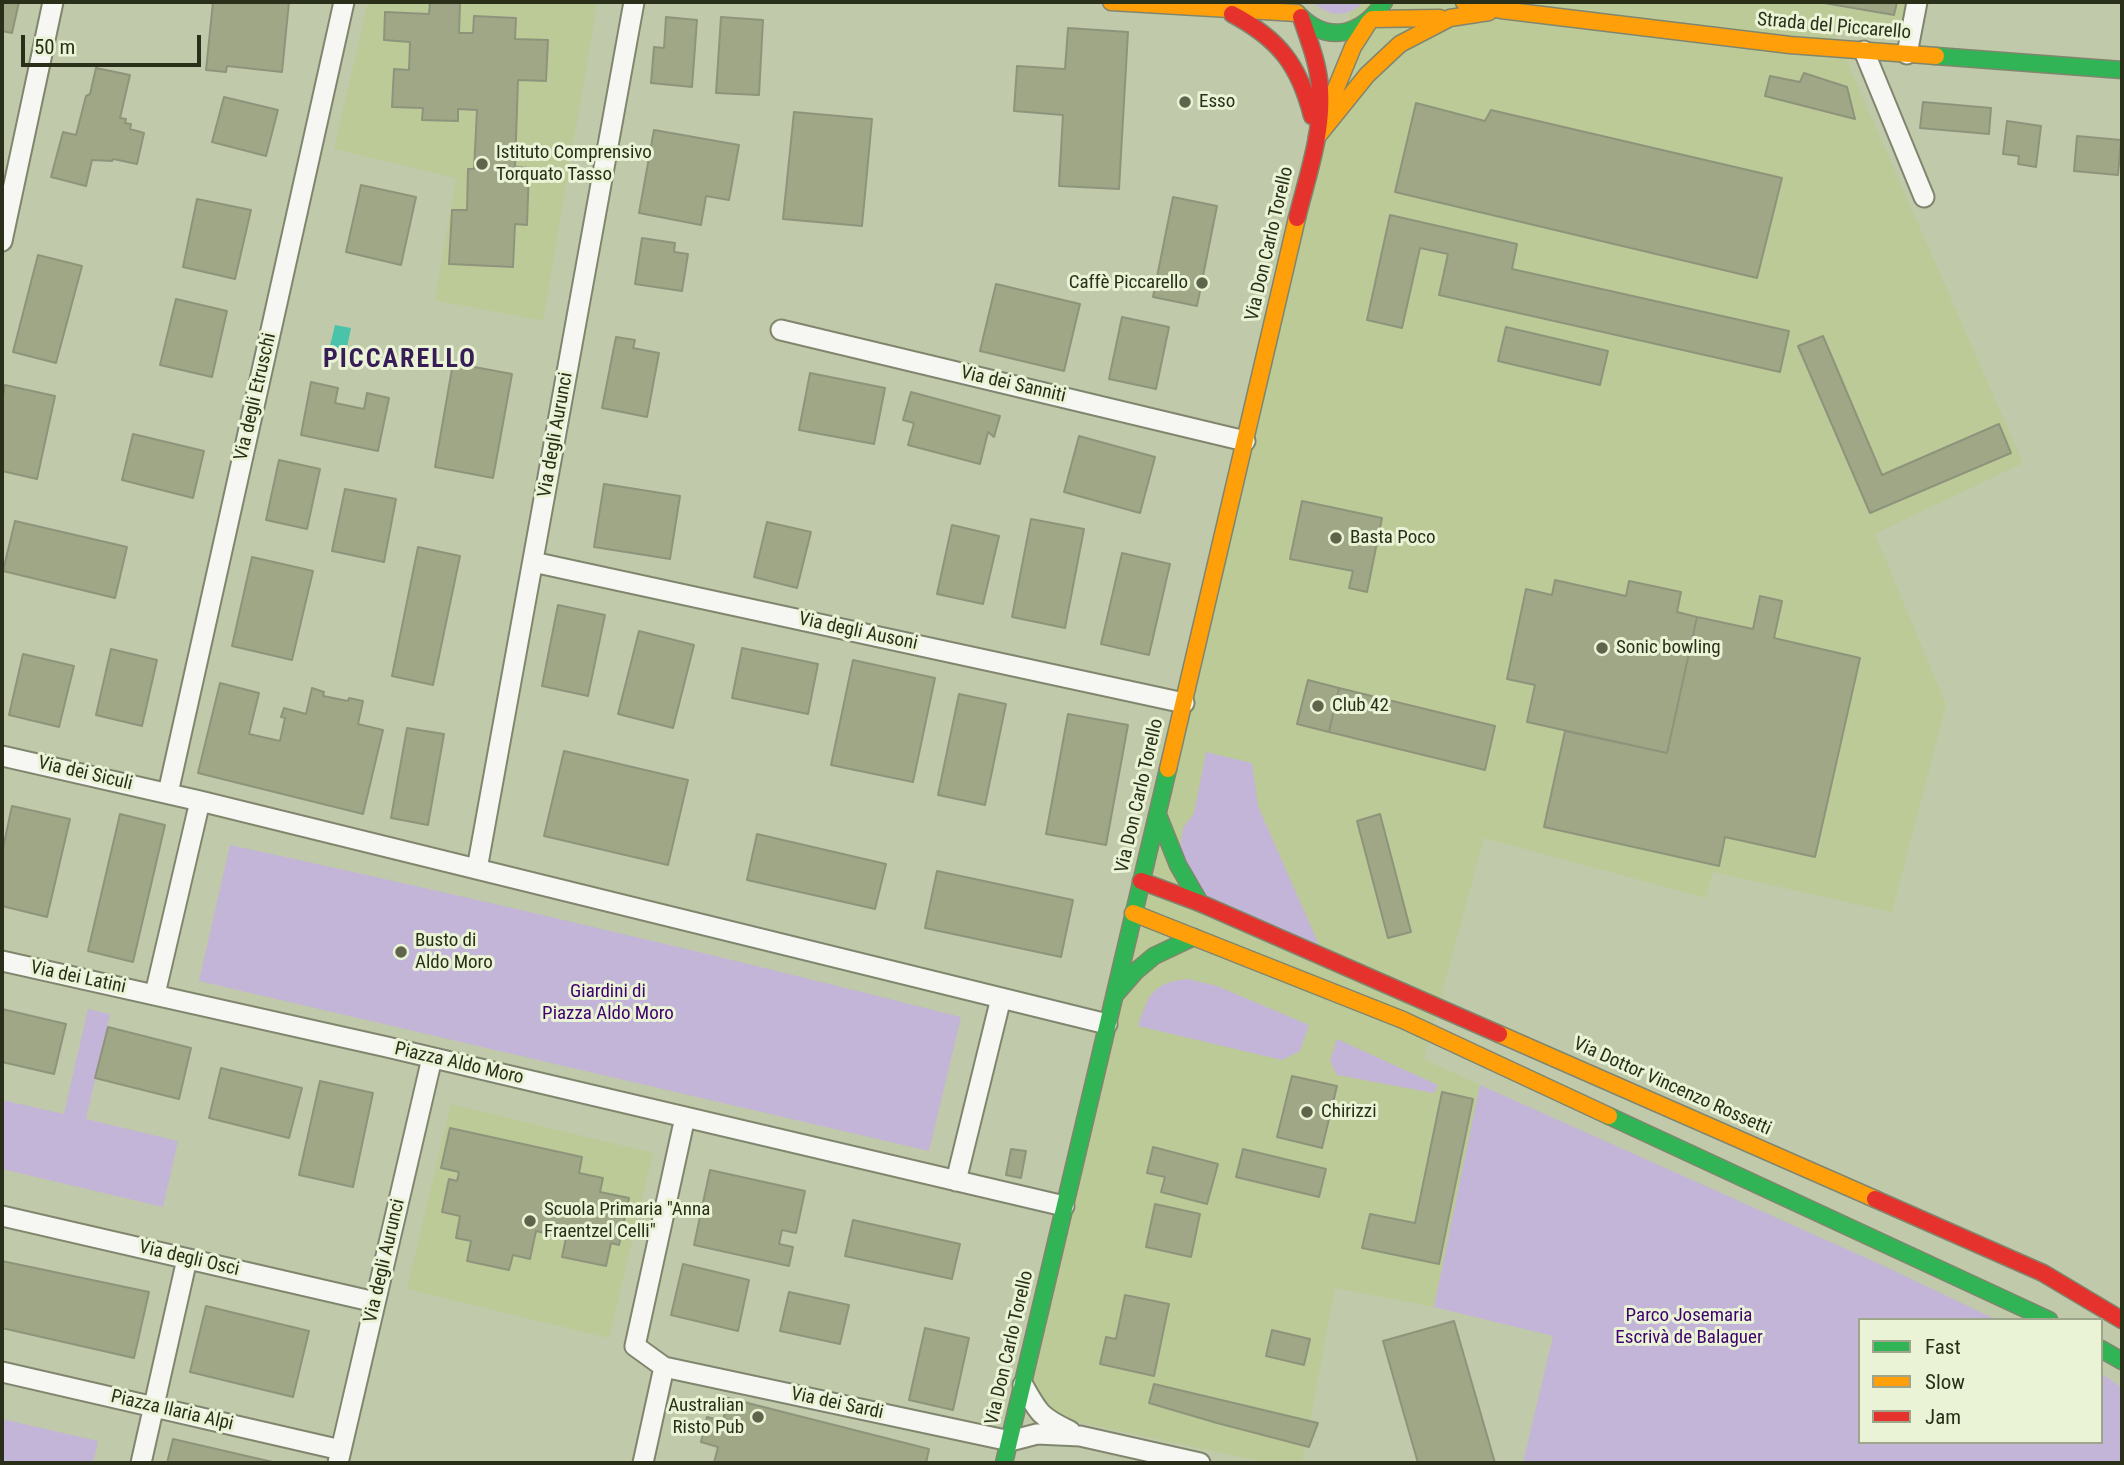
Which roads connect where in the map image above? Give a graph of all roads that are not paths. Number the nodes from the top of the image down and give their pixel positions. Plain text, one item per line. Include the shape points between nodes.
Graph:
1 (53, 2) edge
2 (344, 2) edge
3 (634, 2) edge
4 (1111, 2) edge
5 (1384, 2) edge
6 (1464, 2) edge
7 (1917, 2) edge
8 (1180, 4) edge
9 (1219, 8) junction
10 (1502, 10) junction
11 (1296, 11) edge
12 (1450, 18) junction
13 (1371, 20) junction
14 (1864, 51) junction
15 (1907, 54) junction
16 (2122, 70) edge
17 (1316, 139) junction
18 (1924, 197) dead end
19 (2, 242) edge
20 (780, 330) dead end
21 (1245, 441) junction
22 (533, 562) junction
23 (1184, 703) junction
24 (2, 755) edge
25 (168, 793) junction
26 (200, 800) junction
27 (1158, 816) junction
28 (477, 869) junction
29 (1141, 881) junction
30 (1200, 904) junction
31 (1133, 913) junction
32 (1194, 937) junction
33 (2, 961) edge
34 (155, 994) junction
35 (1113, 997) junction
36 (1001, 998) junction
37 (1107, 1024) junction
38 (432, 1058) junction
39 (685, 1117) junction
40 (956, 1181) junction
41 (1064, 1206) junction
42 (2, 1216) edge
43 (187, 1259) junction
44 (375, 1302) junction
45 (2045, 1318) edge
46 (2122, 1320) edge
47 (2103, 1350) edge
48 (2122, 1361) edge
49 (664, 1367) junction
50 (2, 1372) edge
51 (1023, 1385) junction
52 (154, 1407) junction
53 (1080, 1436) junction
54 (1010, 1441) junction
55 (340, 1457) edge
56 (141, 1463) edge
57 (643, 1463) edge
58 (1004, 1463) edge
59 (1200, 1463) edge

1 - 19 street
2 - 25 street, Via degli Etruschi
3 - 22 street, Via degli Aurunci
4 - 8 street
5 - 13 street, Via Don Carlo Torello
6 - 10 street, Strada del Piccarello
7 - 15 street
8 - 9 street
9 - 11 street
9 - 17 street via 1262,30 1282,50 1302,84
10 - 12 street, Strada del Piccarello
10 - 14 street, Strada del Piccarello
11 - 13 street, Strada del Piccarello via 1312,26 1330,33 1350,32
11 - 17 street, Via Don Carlo Torello via 1313,51 1320,84
12 - 13 street, Strada del Piccarello
12 - 17 street, Strada del Piccarello via 1387,55
13 - 17 street, Via Don Carlo Torello via 1353,47
14 - 15 street, Strada del Piccarello
14 - 18 street
15 - 16 street, Strada del Piccarello
17 - 21 street, Via Don Carlo Torello
20 - 21 street, Via dei Sanniti
21 - 23 street, Via Don Carlo Torello
22 - 23 street, Via degli Ausoni
22 - 28 street, Via degli Aurunci
23 - 27 street, Via Don Carlo Torello
24 - 25 street, Via dei Siculi
25 - 26 street
26 - 28 street
26 - 34 street
27 - 29 street, Via Don Carlo Torello
27 - 30 street
28 - 36 street
29 - 30 street, Via Dottor Vincenzo Rossetti
29 - 31 street, Via Don Carlo Torello
30 - 46 street, Via Dottor Vincenzo Rossetti via 2043,1273
31 - 32 street
31 - 35 street, Via Don Carlo Torello
32 - 35 street via 1154,956
32 - 45 street via 1403,1020
33 - 34 street, Via dei Latini
34 - 38 street, Piazza Aldo Moro
35 - 37 street, Via Don Carlo Torello
36 - 37 street
36 - 40 street
37 - 41 street, Via Don Carlo Torello
38 - 39 street, Piazza Aldo Moro
38 - 44 street, Via degli Aurunci
39 - 40 street, Piazza Aldo Moro
39 - 49 street via 635,1346
40 - 41 street, Piazza Aldo Moro
41 - 51 street, Via Don Carlo Torello
42 - 43 street, Via degli Osci
43 - 44 street, Via degli Osci
43 - 52 street
44 - 55 street, Via degli Aurunci
47 - 48 street
49 - 54 street, Via dei Sardi
49 - 57 street
50 - 52 street, Piazza Ilaria Alpi
51 - 53 street via 1049,1421
51 - 54 street, Via Don Carlo Torello
52 - 55 street, Piazza Ilaria Alpi
52 - 56 street
53 - 54 street via 1037,1434
53 - 59 street
54 - 58 street, Via Don Carlo Torello

